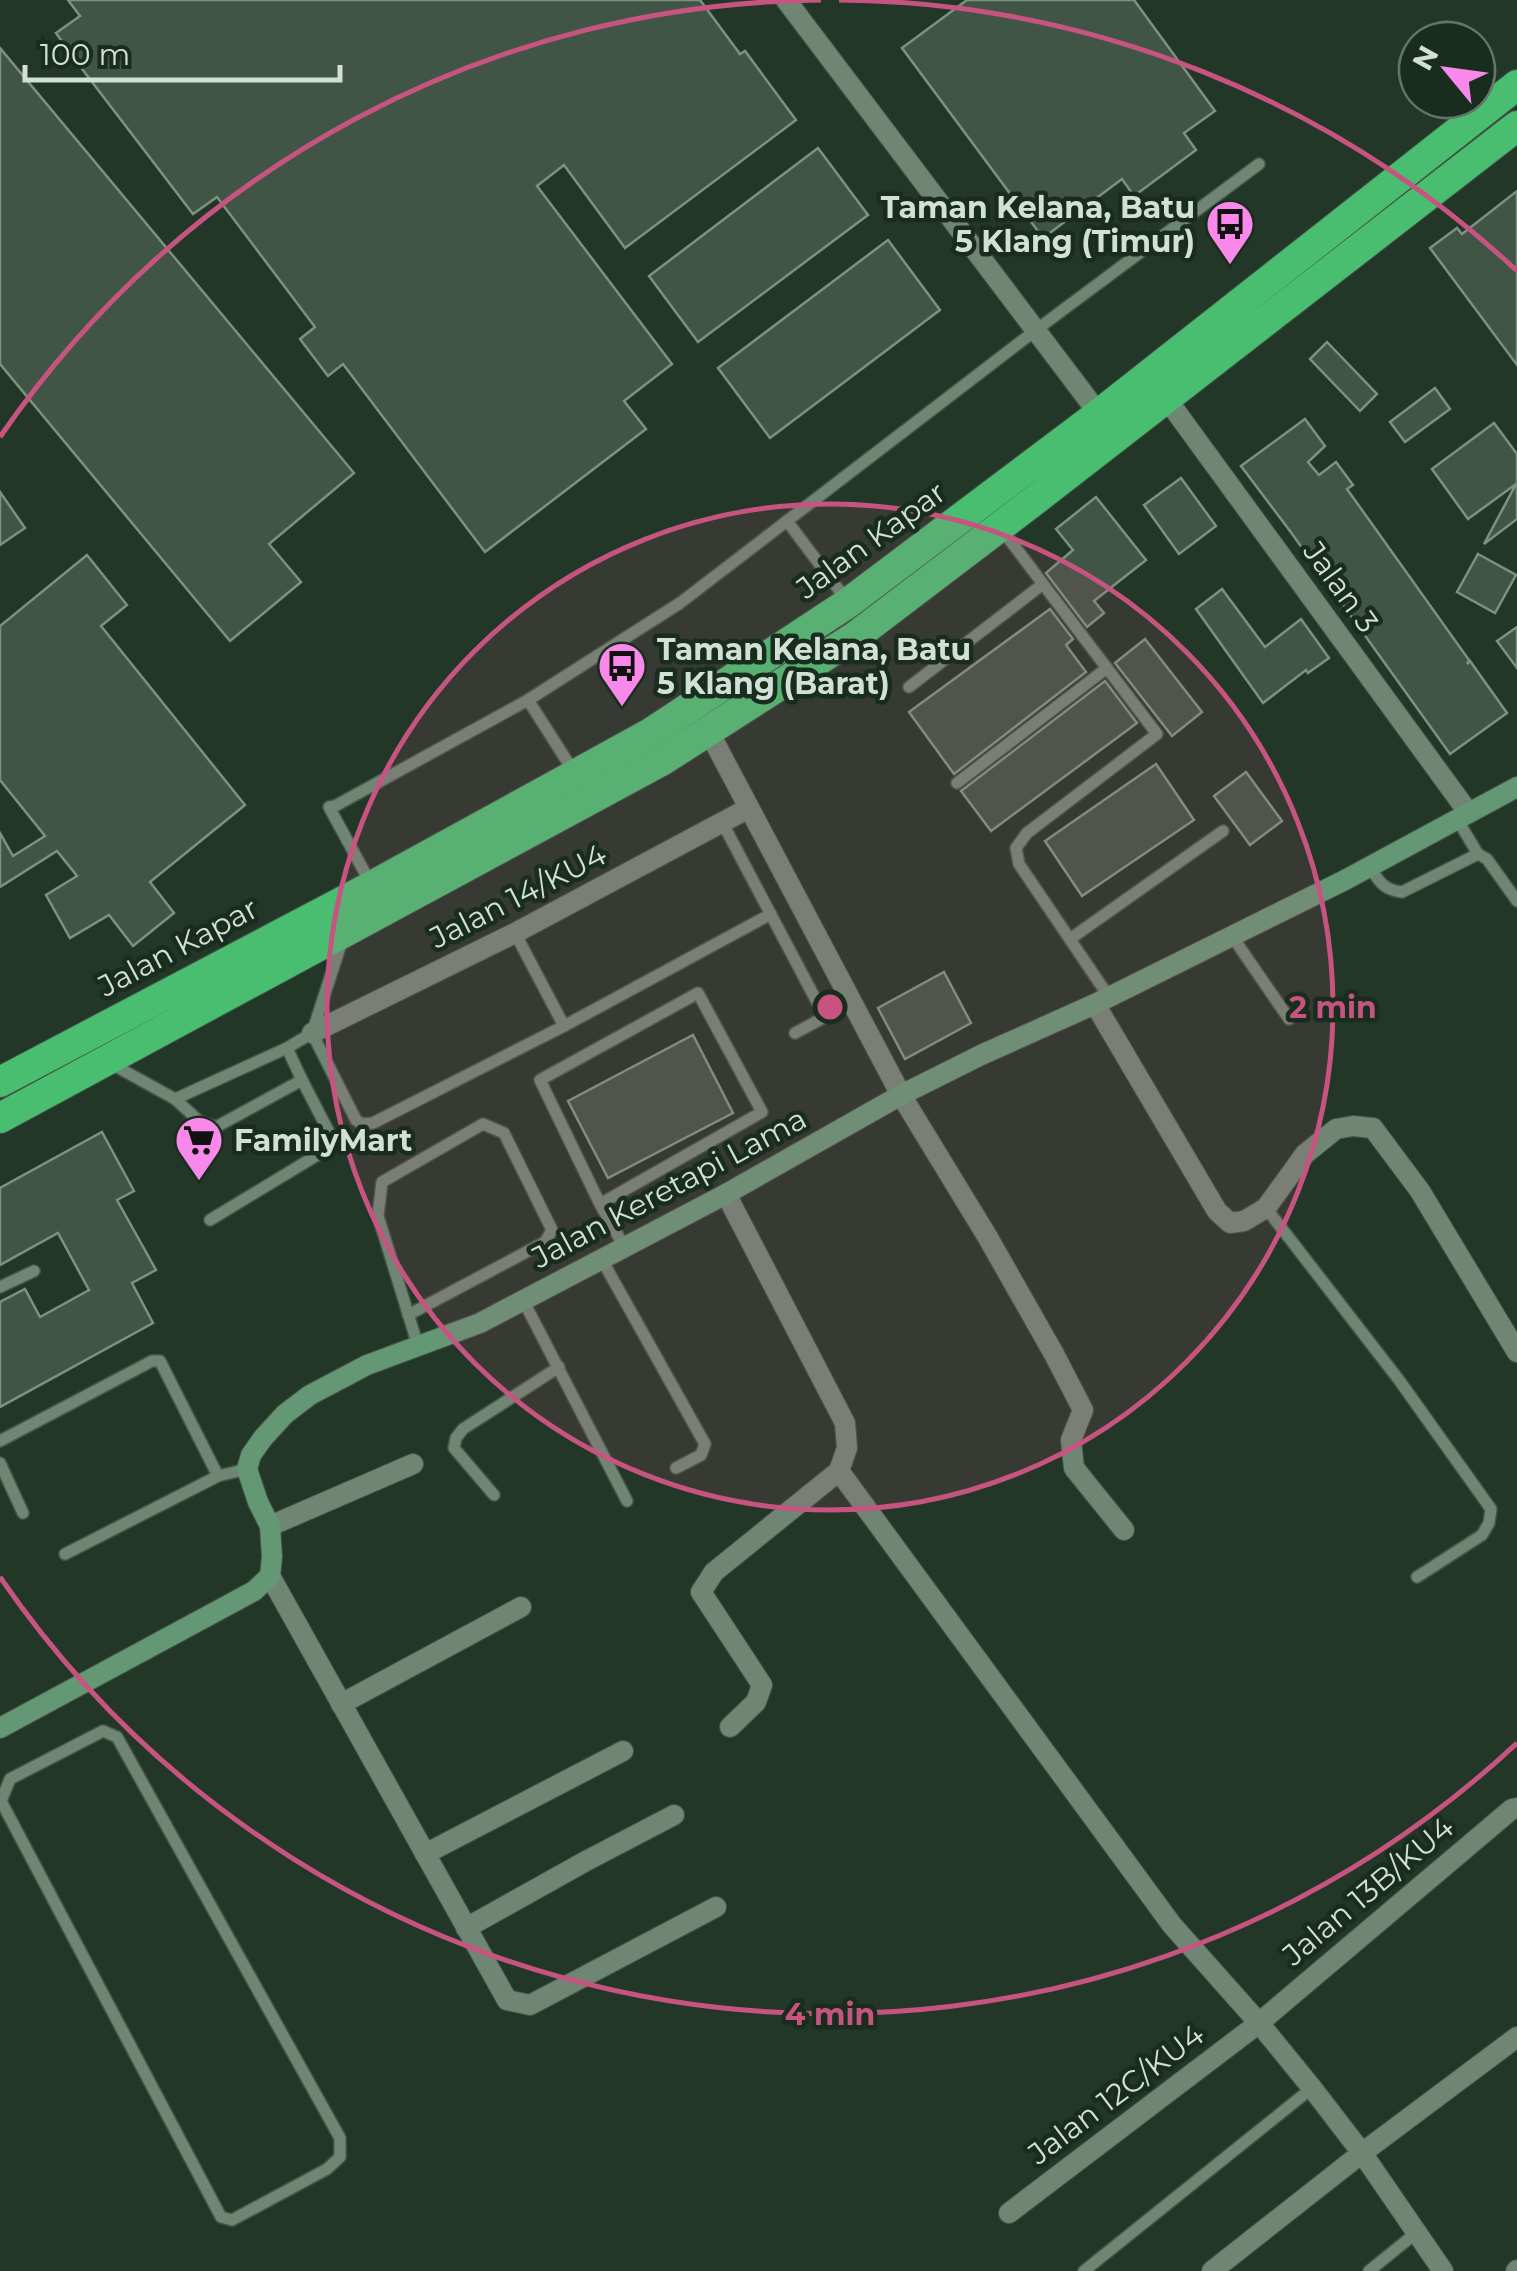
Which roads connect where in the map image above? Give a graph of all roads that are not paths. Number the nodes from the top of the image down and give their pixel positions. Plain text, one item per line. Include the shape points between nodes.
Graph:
1 (786, 0) edge
2 (1517, 85) edge
3 (1517, 126) edge
4 (1259, 164) dead end
5 (1036, 330) junction
6 (1166, 398) junction
7 (1099, 414) junction
8 (787, 521) junction
9 (1000, 526) junction
10 (1043, 584) junction
11 (848, 603) junction
12 (1107, 668) junction
13 (908, 686) dead end
14 (528, 700) junction
15 (709, 732) junction
16 (575, 774) junction
17 (957, 783) dead end
18 (1517, 787) edge
19 (749, 808) junction
20 (1463, 816) junction
21 (722, 822) junction
22 (1223, 831) dead end
23 (1478, 854) junction
24 (1370, 867) junction
25 (372, 886) junction
26 (1517, 901) edge
27 (771, 914) junction
28 (515, 933) junction
29 (345, 934) junction
30 (1232, 936) junction
31 (1070, 939) junction
32 (1102, 1000) junction
33 (852, 1002) junction
34 (825, 1017) junction
35 (1288, 1020) dead end
36 (564, 1026) junction
37 (795, 1033) dead end
38 (312, 1034) junction
39 (286, 1048) junction
40 (106, 1060) junction
41 (302, 1080) junction
42 (0, 1082) edge
43 (902, 1095) junction
44 (175, 1099) junction
45 (0, 1118) edge
46 (726, 1194) junction
47 (600, 1204) junction
48 (1266, 1208) junction
49 (210, 1220) dead end
50 (625, 1248) junction
51 (602, 1260) junction
52 (34, 1271) dead end
53 (0, 1287) edge
54 (522, 1300) junction
55 (408, 1315) junction
56 (418, 1346) junction
57 (1517, 1352) edge
58 (559, 1367) junction
59 (0, 1441) edge
60 (0, 1463) edge
61 (413, 1464) dead end
62 (676, 1468) dead end
63 (246, 1469) junction
64 (840, 1471) junction
65 (218, 1476) junction
66 (494, 1495) dead end
67 (627, 1501) dead end
68 (23, 1513) dead end
69 (270, 1526) junction
70 (1124, 1530) dead end
71 (64, 1554) dead end
72 (270, 1576) junction
73 (1417, 1577) dead end
74 (521, 1607) dead end
75 (341, 1704) junction
76 (730, 1727) dead end
77 (0, 1728) edge
78 (623, 1750) dead end
79 (0, 1764) edge
80 (10, 1778) junction
81 (1517, 1808) edge
82 (674, 1816) dead end
83 (425, 1854) junction
84 (716, 1908) dead end
85 (466, 1928) junction
86 (1258, 2023) junction
87 (1516, 2040) edge
88 (1312, 2088) junction
89 (1362, 2153) junction
90 (1009, 2213) dead end
91 (1416, 2233) junction
92 (1084, 2271) edge
93 (1212, 2271) edge
94 (1369, 2271) edge
95 (1443, 2271) edge

1 - 5 street
2 - 7 highway, Jalan Kapar
3 - 6 highway
4 - 5 lane
5 - 7 street
5 - 8 lane
6 - 9 highway
6 - 20 street, Jalan 3
7 - 11 highway, Jalan Kapar
8 - 11 lane
8 - 14 lane via 680,603
9 - 10 lane
9 - 15 highway via 856,636
10 - 12 lane
10 - 13 lane
11 - 16 highway, Jalan Kapar via 649,734
12 - 17 lane
12 - 31 lane via 1157,734 1016,848
14 - 16 lane
14 - 25 lane via 329,806
15 - 19 street
15 - 29 highway
16 - 25 highway, Jalan Kapar
18 - 20 street, Jalan Keretapi Lama
19 - 21 street, Jalan 14/KU4
19 - 33 street
20 - 23 lane
20 - 24 street, Jalan Keretapi Lama
21 - 27 lane
21 - 28 street, Jalan 14/KU4
22 - 31 lane
23 - 24 lane via 1402,892 1381,885
23 - 26 lane
24 - 30 street, Jalan Keretapi Lama
25 - 42 highway, Jalan Kapar
27 - 34 lane
27 - 36 lane
28 - 36 lane
28 - 38 street, Jalan 14/KU4
29 - 38 lane
29 - 40 highway
30 - 32 street, Jalan Keretapi Lama
30 - 35 lane
31 - 32 lane
32 - 43 street, Jalan Keretapi Lama
32 - 48 street via 1217,1211 1230,1223
33 - 34 lane
33 - 43 street
34 - 37 lane
36 - 38 lane via 362,1124
38 - 39 lane
39 - 41 lane
39 - 44 lane
40 - 44 lane
40 - 45 highway
41 - 44 lane via 216,1126
41 - 49 lane via 330,1143
43 - 46 street, Jalan Keretapi Lama
43 - 70 street via 1054,1354 1082,1410 1071,1440 1074,1468
46 - 50 street, Jalan Keretapi Lama
46 - 64 street via 845,1424
47 - 47 lane via 540,1080 698,993 762,1112
47 - 50 lane
48 - 57 street via 1305,1154 1336,1128 1373,1128 1420,1191
48 - 73 lane via 1491,1508 1482,1535
50 - 51 street, Jalan Keretapi Lama
51 - 54 street, Jalan Keretapi Lama
51 - 62 lane via 705,1444 701,1454
52 - 53 lane
54 - 56 street, Jalan Keretapi Lama
54 - 58 lane
55 - 55 lane via 378,1216 382,1182 483,1124 504,1133 552,1230 545,1242
55 - 56 lane
56 - 63 street, Jalan Keretapi Lama via 310,1395 264,1438
58 - 66 lane via 456,1438 454,1448
58 - 67 lane
59 - 65 lane via 160,1361
60 - 68 lane
61 - 69 street
63 - 65 lane
63 - 69 street
64 - 76 street via 714,1572 701,1592 762,1686 756,1702
64 - 86 street via 1172,1925
65 - 71 lane
69 - 72 street
72 - 75 street
72 - 77 street via 254,1591
74 - 75 street
75 - 83 street
78 - 83 street
79 - 80 lane
80 - 80 lane via 103,1730 116,1737 340,2138 340,2157 327,2168 232,2220 221,2217 1,1802
81 - 86 street, Jalan 13B/KU4
82 - 85 street
83 - 85 street
84 - 85 street via 530,2005 507,2000
86 - 88 street
86 - 90 street, Jalan 12C/KU4
87 - 89 street
88 - 89 street
88 - 92 lane
89 - 91 street
89 - 93 street
91 - 94 lane
91 - 95 street

